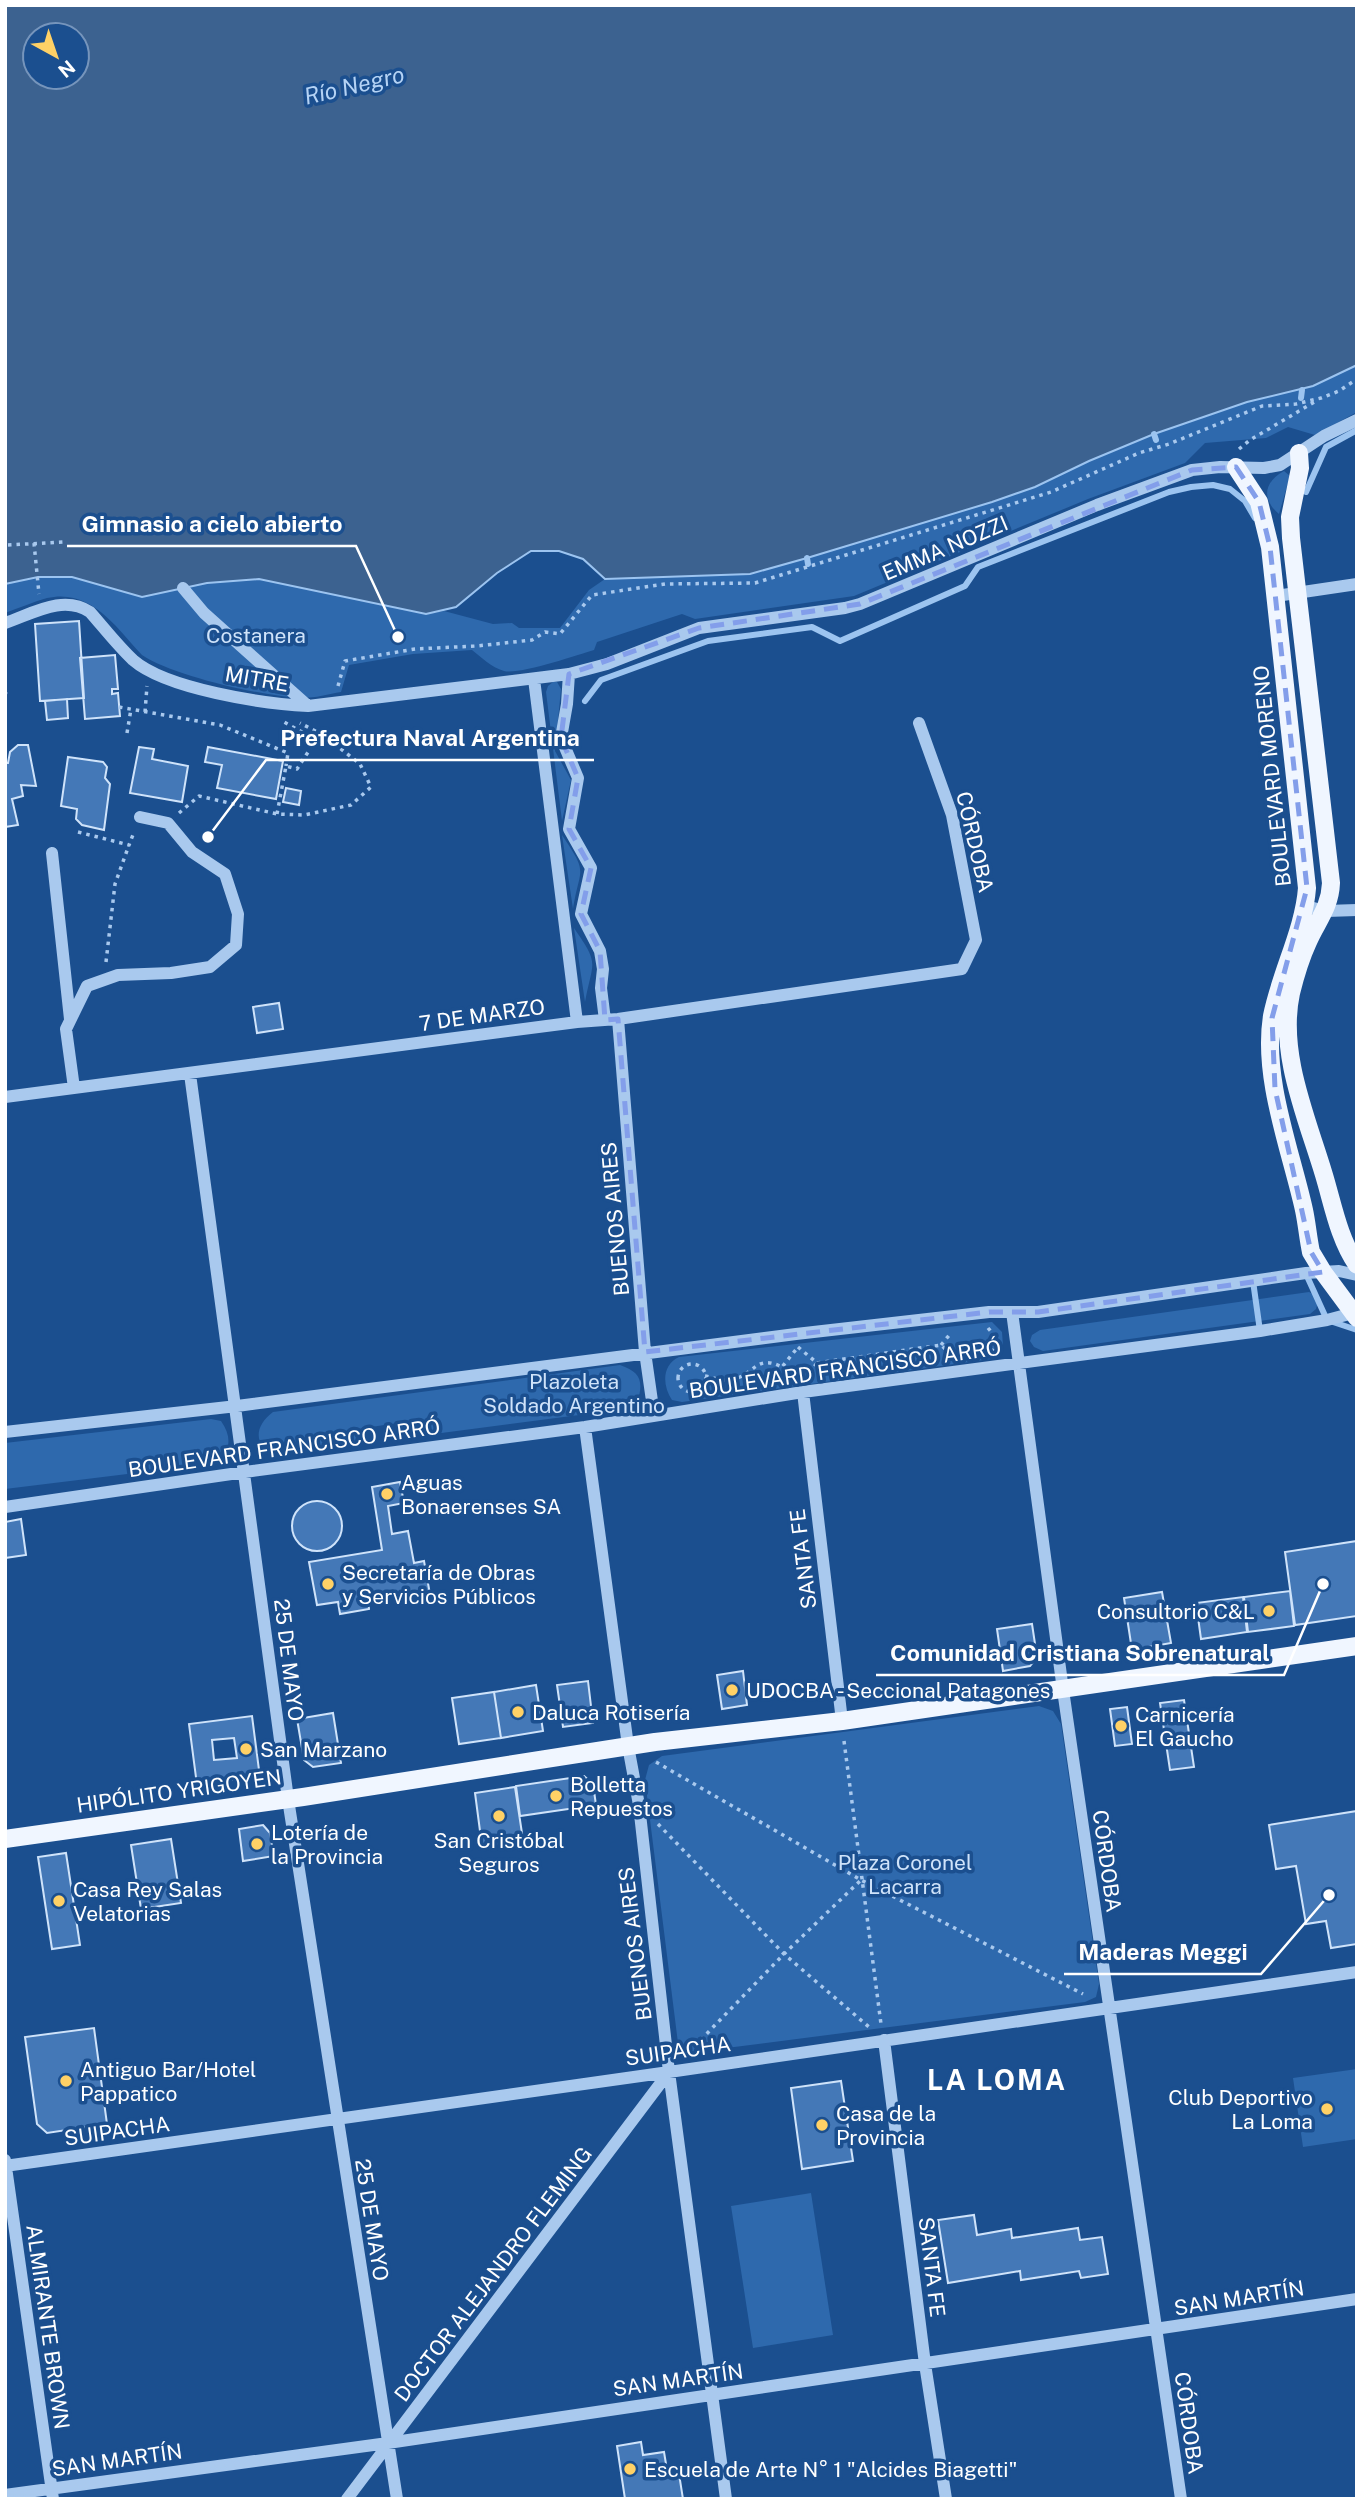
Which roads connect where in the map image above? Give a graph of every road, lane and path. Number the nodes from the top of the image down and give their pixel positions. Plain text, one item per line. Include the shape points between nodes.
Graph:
1 (1357, 379) edge
2 (1321, 398) junction
3 (1357, 419) edge
4 (1250, 440) dead end
5 (1298, 453) junction
6 (1236, 467) junction
7 (64, 541) dead end
8 (34, 544) junction
9 (8, 545) dead end
10 (1357, 584) edge
11 (183, 589) dead end
12 (1299, 593) junction
13 (49, 594) dead end
14 (1276, 596) junction
15 (5, 623) edge
16 (569, 674) junction
17 (534, 679) junction
18 (148, 687) dead end
19 (327, 690) dead end
20 (308, 706) junction
21 (119, 707) dead end
22 (131, 709) junction
23 (145, 712) junction
24 (292, 718) dead end
25 (282, 721) dead end
26 (919, 723) dead end
27 (127, 733) dead end
28 (286, 766) junction
29 (277, 814) junction
30 (140, 817) joint
31 (168, 823) junction
32 (78, 832) dead end
33 (130, 845) junction
34 (52, 853) dead end
35 (1305, 906) junction
36 (1357, 910) edge
37 (1326, 911) junction
38 (962, 969) joint
39 (106, 979) junction
40 (71, 1019) junction
41 (611, 1019) junction
42 (577, 1022) junction
43 (190, 1074) junction
44 (74, 1088) junction
45 (5, 1097) edge
46 (1357, 1265) edge
47 (1323, 1272) junction
48 (1357, 1275) edge
49 (1012, 1312) junction
50 (1356, 1315) edge
51 (986, 1326) dead end
52 (953, 1331) dead end
53 (941, 1345) junction
54 (645, 1352) junction
55 (990, 1354) dead end
56 (956, 1359) dead end
57 (817, 1363) junction
58 (1019, 1364) junction
59 (782, 1367) junction
60 (705, 1376) junction
61 (803, 1392) junction
62 (237, 1406) junction
63 (654, 1415) junction
64 (585, 1427) junction
65 (5, 1432) edge
66 (246, 1472) junction
67 (5, 1507) edge
68 (1357, 1646) edge
69 (1063, 1690) junction
70 (842, 1721) junction
71 (628, 1746) junction
72 (288, 1799) junction
73 (639, 1805) junction
74 (5, 1839) edge
75 (861, 1880) junction
76 (785, 1954) junction
77 (1357, 1972) edge
78 (1110, 2008) junction
79 (884, 2040) junction
80 (669, 2072) junction
81 (336, 2120) junction
82 (5, 2160) edge
83 (6, 2166) edge
84 (1357, 2299) edge
85 (1156, 2330) junction
86 (925, 2364) junction
87 (710, 2395) junction
88 (388, 2443) junction
89 (52, 2494) edge
90 (5, 2495) edge
91 (346, 2499) edge
92 (397, 2499) edge
93 (726, 2499) edge
94 (946, 2499) edge
95 (1181, 2499) edge

1 - 2 path
2 - 4 path
2 - 19 path via 1262,406 1051,492 755,583 665,584 592,595 560,634 545,632 532,640 415,649 345,662 338,688
3 - 5 street, EMMA NOZZI
5 - 6 street, EMMA NOZZI via 1280,465
5 - 12 main road via 1300,468 1290,517
6 - 14 main road, BOULEVARD MORENO via 1259,502
6 - 16 street, EMMA NOZZI via 1192,470 860,604 699,628
7 - 8 path
8 - 9 path
8 - 13 path via 40,597
10 - 12 street
11 - 20 street
12 - 14 street
12 - 37 main road via 1331,883
14 - 35 main road, BOULEVARD MORENO via 1307,888
15 - 20 street, MITRE via 52,606 72,604 90,612 134,661 151,671 198,688
16 - 17 street, EMMA NOZZI
16 - 41 street, BUENOS AIRES via 561,738 578,778 569,828 591,868 581,914 600,951
17 - 20 street, MITRE
17 - 42 street
18 - 23 path
21 - 22 path
22 - 23 path
22 - 27 path
23 - 28 path via 220,725 288,753
24 - 29 path via 360,764 371,787 351,805 304,815
25 - 28 path via 316,740 297,769
26 - 38 street, CÓRDOBA via 952,815 976,940
28 - 29 path
29 - 31 path via 199,796
30 - 31 street
30 - 33 path
31 - 39 street via 192,852 225,874 238,914 236,945 210,967
32 - 33 path
33 - 39 path via 115,884
34 - 40 street
35 - 37 street
35 - 47 main road, BOULEVARD MORENO via 1272,1018 1271,1048 1282,1125 1311,1252
36 - 37 street
37 - 46 main road via 1308,941 1292,989 1289,1041 1298,1089 1338,1223
38 - 41 street, 7 DE MARZO
39 - 40 street via 87,986
40 - 44 street via 66,1029
41 - 42 street, 7 DE MARZO
41 - 54 street, BUENOS AIRES
42 - 43 street, 7 DE MARZO
43 - 44 street, 7 DE MARZO
43 - 62 street, 25 DE MAYO
44 - 45 street, 7 DE MARZO
47 - 48 street, BOULEVARD FRANCISCO ARRÓ
47 - 49 street, BOULEVARD FRANCISCO ARRÓ
47 - 50 main road, BOULEVARD MORENO
49 - 54 street, BOULEVARD FRANCISCO ARRÓ
49 - 58 street, CÓRDOBA
50 - 58 street, BOULEVARD FRANCISCO ARRÓ
51 - 55 path via 998,1340
52 - 53 path
53 - 56 path
53 - 57 path
54 - 62 street, BOULEVARD FRANCISCO ARRÓ
54 - 63 street, BUENOS AIRES
57 - 59 path via 798,1347
57 - 59 path via 801,1383
58 - 61 street, BOULEVARD FRANCISCO ARRÓ
58 - 69 street, CÓRDOBA
59 - 60 path via 767,1362 727,1381
60 - 60 path via 700,1367 687,1365 678,1380 681,1388 694,1392 704,1384
61 - 63 street, BOULEVARD FRANCISCO ARRÓ
61 - 70 street, SANTA FE
62 - 65 street, BOULEVARD FRANCISCO ARRÓ
62 - 66 street, 25 DE MAYO
63 - 64 street, BOULEVARD FRANCISCO ARRÓ
64 - 66 street, BOULEVARD FRANCISCO ARRÓ
64 - 71 street, BUENOS AIRES
66 - 67 street, BOULEVARD FRANCISCO ARRÓ
66 - 72 street, 25 DE MAYO
68 - 69 main road, HIPÓLITO YRIGOYEN
69 - 70 main road, HIPÓLITO YRIGOYEN
69 - 78 street, CÓRDOBA
70 - 71 main road, HIPÓLITO YRIGOYEN
70 - 75 path
71 - 72 main road, HIPÓLITO YRIGOYEN
71 - 73 street, BUENOS AIRES
71 - 75 path
72 - 74 main road, HIPÓLITO YRIGOYEN
72 - 81 street, 25 DE MAYO
73 - 76 path
73 - 80 street, BUENOS AIRES
75 - 76 path
75 - 78 path
75 - 79 path
76 - 79 path
76 - 80 path
77 - 78 street, SUIPACHA
78 - 79 street, SUIPACHA
78 - 85 street, CÓRDOBA
79 - 80 street, SUIPACHA
79 - 86 street, SANTA FE
80 - 81 street, SUIPACHA
80 - 87 street, BUENOS AIRES
80 - 88 street, DOCTOR ALEJANDRO FLEMING
81 - 83 street, SUIPACHA
81 - 88 street, 25 DE MAYO
82 - 83 street, ALMIRANTE BROWN
83 - 89 street, ALMIRANTE BROWN
84 - 85 street, SAN MARTÍN
85 - 86 street, SAN MARTÍN
85 - 95 street, CÓRDOBA
86 - 87 street, SAN MARTÍN
86 - 94 street, SANTA FE
87 - 88 street, SAN MARTÍN
87 - 93 street, BUENOS AIRES
88 - 89 street, SAN MARTÍN
88 - 91 street, DOCTOR ALEJANDRO FLEMING
88 - 92 street, 25 DE MAYO
89 - 90 street, SAN MARTÍN

